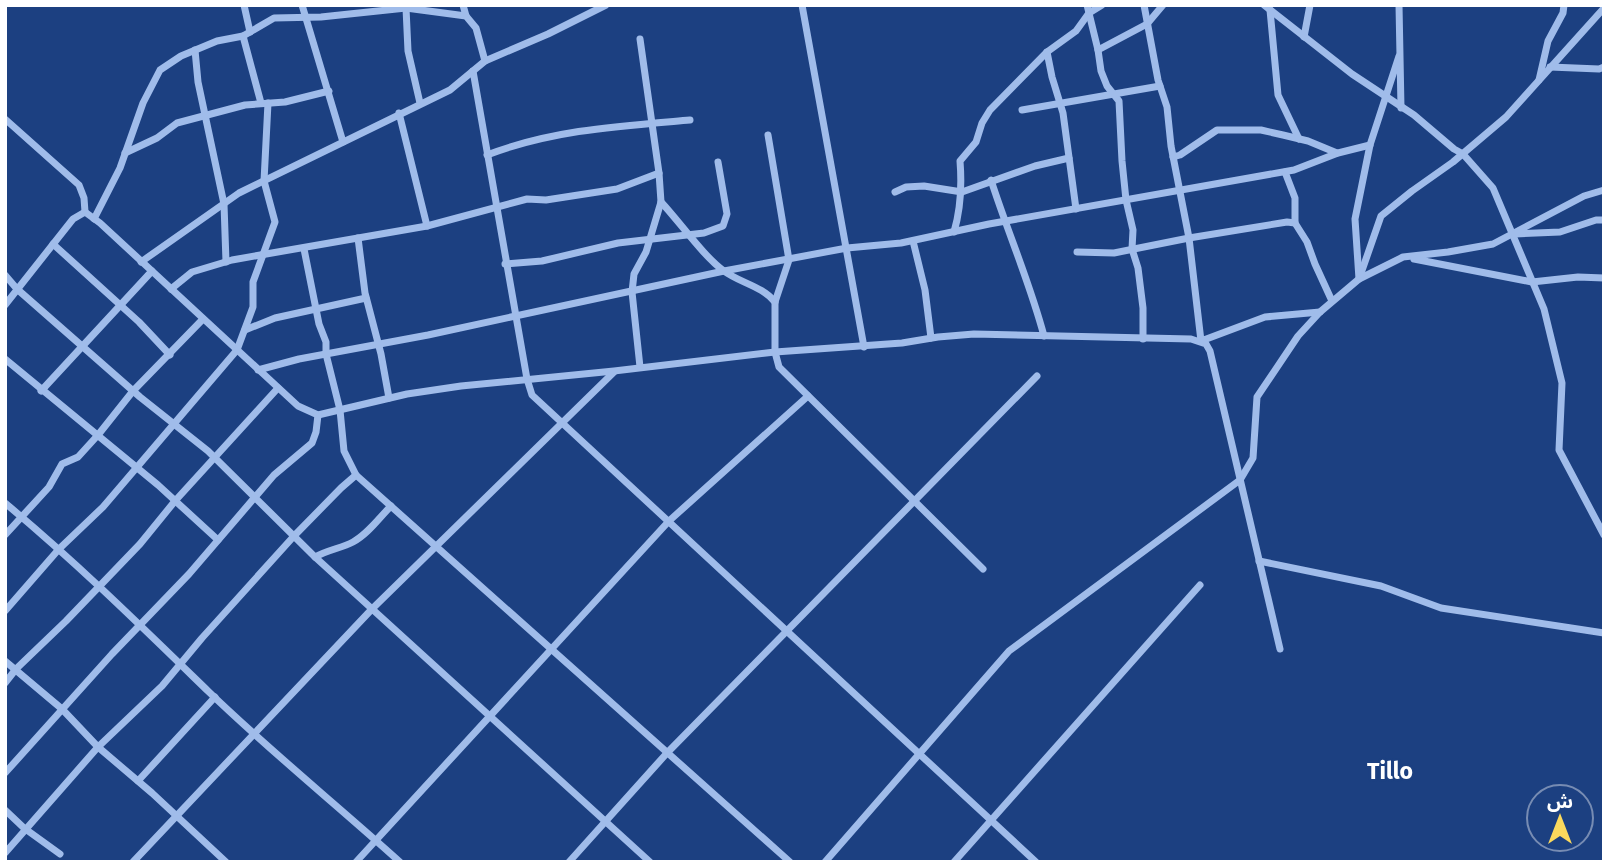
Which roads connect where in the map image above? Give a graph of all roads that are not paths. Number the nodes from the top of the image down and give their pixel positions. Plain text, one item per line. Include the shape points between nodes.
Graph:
1 (244, 5) edge
2 (302, 5) edge
3 (463, 5) edge
4 (606, 5) edge
5 (802, 5) edge
6 (1102, 5) edge
7 (1144, 5) edge
8 (1163, 5) edge
9 (1310, 5) edge
10 (1399, 5) edge
11 (1564, 5) edge
12 (406, 8) junction
13 (1267, 8) edge
14 (1604, 8) edge
15 (593, 9) edge
16 (1088, 9) edge
17 (466, 16) junction
18 (305, 17) junction
19 (1147, 24) junction
20 (250, 32) junction
21 (243, 36) junction
22 (1304, 37) junction
23 (640, 40) dead end
24 (195, 50) junction
25 (1098, 50) junction
26 (1047, 52) junction
27 (1399, 56) junction
28 (485, 61) junction
29 (1550, 67) junction
30 (1602, 69) edge
31 (473, 71) junction
32 (1538, 84) junction
33 (1160, 86) junction
34 (329, 91) junction
35 (1114, 94) junction
36 (1386, 96) junction
37 (265, 103) junction
38 (420, 103) junction
39 (1060, 103) junction
40 (1401, 108) junction
41 (1022, 110) dead end
42 (399, 113) junction
43 (205, 115) junction
44 (5, 119) edge
45 (690, 120) dead end
46 (653, 123) junction
47 (768, 135) dead end
48 (1299, 139) junction
49 (343, 142) junction
50 (1370, 145) junction
51 (125, 153) junction
52 (1338, 153) junction
53 (1463, 154) junction
54 (486, 155) junction
55 (1173, 157) junction
56 (1069, 158) junction
57 (718, 162) dead end
58 (1285, 172) junction
59 (659, 173) junction
60 (991, 180) junction
61 (264, 181) junction
62 (1180, 190) junction
63 (1604, 190) edge
64 (895, 192) dead end
65 (962, 192) junction
66 (1126, 200) junction
67 (661, 202) junction
68 (224, 204) junction
69 (495, 207) junction
70 (1076, 209) junction
71 (85, 212) junction
72 (94, 219) junction
73 (1604, 220) edge
74 (1004, 222) junction
75 (1295, 223) junction
76 (427, 226) junction
77 (954, 232) junction
78 (689, 234) junction
79 (1511, 234) junction
80 (358, 238) junction
81 (650, 238) junction
82 (1189, 238) junction
83 (913, 241) junction
84 (53, 244) junction
85 (847, 248) junction
86 (304, 249) junction
87 (1132, 249) junction
88 (1077, 252) dead end
89 (262, 256) junction
90 (1403, 257) junction
91 (789, 260) junction
92 (141, 262) junction
93 (226, 262) junction
94 (505, 264) junction
95 (152, 271) junction
96 (724, 271) junction
97 (5, 275) edge
98 (1604, 278) edge
99 (1359, 279) junction
100 (1532, 282) junction
101 (17, 289) junction
102 (171, 289) junction
103 (632, 292) junction
104 (366, 298) junction
105 (1332, 301) junction
106 (775, 302) junction
107 (5, 305) edge
108 (119, 306) junction
109 (316, 310) junction
110 (1320, 312) junction
111 (515, 314) junction
112 (204, 319) junction
113 (244, 330) junction
114 (1044, 336) junction
115 (931, 338) junction
116 (1143, 339) junction
117 (1201, 341) junction
118 (83, 345) junction
119 (378, 345) junction
120 (864, 347) junction
121 (237, 350) junction
122 (775, 352) junction
123 (326, 354) junction
124 (170, 355) junction
125 (5, 359) edge
126 (640, 368) junction
127 (258, 370) junction
128 (614, 372) junction
129 (1037, 376) dead end
130 (527, 379) junction
131 (278, 388) junction
132 (41, 391) junction
133 (133, 391) junction
134 (808, 396) junction
135 (389, 398) junction
136 (340, 410) junction
137 (318, 415) junction
138 (562, 423) junction
139 (174, 425) junction
140 (98, 435) junction
141 (216, 459) junction
142 (137, 467) junction
143 (356, 475) junction
144 (1240, 480) junction
145 (255, 497) junction
146 (175, 501) junction
147 (914, 501) junction
148 (5, 503) edge
149 (391, 506) junction
150 (21, 517) junction
151 (669, 522) junction
152 (5, 535) edge
153 (1604, 535) edge
154 (294, 536) junction
155 (218, 540) junction
156 (436, 546) junction
157 (59, 549) junction
158 (315, 557) junction
159 (1259, 561) junction
160 (983, 569) dead end
161 (1200, 585) dead end
162 (100, 586) junction
163 (372, 609) junction
164 (5, 611) edge
165 (141, 624) junction
166 (787, 631) junction
167 (1604, 633) edge
168 (551, 649) junction
169 (1280, 649) dead end
170 (5, 661) edge
171 (181, 663) junction
172 (16, 669) junction
173 (5, 683) edge
174 (215, 698) junction
175 (62, 709) junction
176 (490, 716) junction
177 (254, 732) junction
178 (98, 747) junction
179 (667, 752) junction
180 (919, 753) junction
181 (5, 773) edge
182 (138, 781) junction
183 (5, 810) edge
184 (176, 816) junction
185 (991, 820) junction
186 (606, 821) junction
187 (27, 830) junction
188 (376, 840) junction
189 (5, 853) edge
190 (60, 854) dead end
191 (133, 862) edge
192 (226, 862) edge
193 (356, 862) edge
194 (400, 862) edge
195 (569, 862) edge
196 (650, 862) edge
197 (790, 862) edge
198 (825, 862) edge
199 (954, 862) edge
200 (1037, 862) edge

1 - 20 street
2 - 18 street
3 - 17 street
4 - 15 street
5 - 85 street
6 - 16 street
7 - 19 street
8 - 19 street
9 - 22 street
10 - 27 street
11 - 32 street via 1548,41
12 - 17 street
12 - 18 street
12 - 38 street via 408,51
13 - 22 street
13 - 48 street via 1278,95
14 - 29 street
15 - 28 street
16 - 25 street
16 - 26 street via 1076,31
17 - 28 street via 476,28
18 - 20 street via 274,18
18 - 34 street
19 - 25 street
19 - 33 street
20 - 21 street
21 - 24 street
21 - 37 street
22 - 36 street
23 - 46 street
24 - 43 street
24 - 51 street via 160,70
25 - 35 street via 1101,71
26 - 39 street
26 - 65 street via 982,123 976,142 960,161
27 - 36 street
27 - 40 street
28 - 31 street
29 - 30 street
29 - 32 street
31 - 38 street via 450,90
31 - 54 street
32 - 53 street
33 - 35 street
33 - 55 street
34 - 37 street
34 - 49 street
35 - 39 street
35 - 66 street via 1119,101
36 - 40 street
36 - 50 street
37 - 43 street
37 - 61 street
38 - 42 street
39 - 41 street
39 - 56 street
40 - 53 street
42 - 49 street
42 - 76 street
43 - 51 street via 177,123
43 - 68 street
44 - 71 street via 79,185
45 - 46 street
46 - 54 street via 580,129
46 - 59 street
47 - 91 street
48 - 52 street
48 - 55 street via 1261,130 1217,130
49 - 61 street
50 - 52 street
50 - 99 street via 1355,219
51 - 72 street
52 - 58 street
53 - 79 street via 1493,188
53 - 99 street via 1381,216
54 - 69 street
55 - 62 street
56 - 60 street
56 - 70 street
57 - 78 street via 727,214 723,226
58 - 62 street
58 - 75 street via 1295,198
59 - 67 street
59 - 69 street via 617,189
60 - 65 street
60 - 74 street
61 - 68 street
61 - 89 street via 275,222
62 - 66 street
62 - 82 street
63 - 79 street
64 - 65 street via 925,186
65 - 77 street
66 - 70 street
66 - 87 street
67 - 78 street
67 - 81 street
68 - 92 street
68 - 93 street
69 - 76 street
69 - 94 street
70 - 74 street
71 - 72 street
71 - 84 street via 73,219
72 - 92 street
73 - 79 street via 1559,232
74 - 77 street
74 - 114 street
75 - 82 street
75 - 105 street
76 - 80 street
77 - 83 street
78 - 81 street
78 - 96 street
79 - 90 street via 1493,244
79 - 100 street
80 - 86 street
80 - 104 street
81 - 94 street via 542,261
81 - 103 street via 634,274
82 - 87 street
82 - 117 street
83 - 85 street
83 - 115 street
84 - 101 street
84 - 108 street
85 - 91 street
85 - 120 street
86 - 89 street
86 - 109 street
87 - 88 street
87 - 116 street via 1140,281
89 - 93 street
89 - 113 street
90 - 99 street
90 - 100 street
91 - 96 street
91 - 106 street
92 - 95 street
93 - 102 street via 192,272
94 - 111 street
95 - 102 street
95 - 108 street
96 - 103 street
96 - 106 street
97 - 101 street
98 - 100 street
99 - 105 street
100 - 153 street via 1544,309 1562,383 1559,450
101 - 107 street
101 - 118 street
102 - 112 street
103 - 111 street
103 - 126 street
104 - 109 street
104 - 119 street
105 - 110 street
106 - 122 street
108 - 118 street
108 - 124 street
109 - 113 street
109 - 123 street
110 - 117 street via 1265,317
110 - 144 street via 1256,397 1253,458
111 - 119 street
111 - 130 street
112 - 121 street
112 - 124 street
113 - 121 street
114 - 115 street
114 - 116 street
115 - 120 street
116 - 117 street
117 - 144 street via 1210,351
118 - 132 street
118 - 133 street
119 - 123 street
119 - 135 street
120 - 122 street
121 - 127 street
121 - 139 street
122 - 126 street
122 - 134 street via 779,367
123 - 127 street
123 - 136 street
124 - 133 street
125 - 132 street
126 - 128 street
127 - 131 street
128 - 130 street
128 - 138 street
129 - 147 street
130 - 135 street
130 - 138 street via 532,395
131 - 137 street via 298,406
131 - 141 street
132 - 140 street
133 - 139 street
133 - 140 street
134 - 147 street
134 - 151 street
135 - 136 street
136 - 137 street
136 - 143 street via 344,451
137 - 145 street via 312,443
138 - 151 street
138 - 156 street
139 - 141 street
139 - 142 street
140 - 142 street
140 - 150 street via 78,457 62,464 50,487
141 - 145 street
141 - 146 street
142 - 146 street
142 - 157 street
143 - 149 street
143 - 154 street
144 - 159 street
144 - 180 street via 1009,651
145 - 154 street
145 - 155 street
146 - 155 street
146 - 162 street
147 - 160 street
147 - 166 street
148 - 150 street
149 - 156 street
149 - 158 street via 351,543
150 - 152 street
150 - 157 street
151 - 166 street
151 - 168 street
154 - 158 street
154 - 171 street
155 - 165 street
156 - 163 street
156 - 168 street
157 - 162 street
157 - 164 street
158 - 163 street
159 - 167 street via 1381,586 1441,608
159 - 169 street
161 - 185 street
162 - 165 street
162 - 172 street
163 - 176 street
163 - 177 street
165 - 171 street
165 - 175 street
166 - 179 street
166 - 180 street
168 - 176 street
168 - 179 street
170 - 172 street
171 - 174 street
171 - 178 street
172 - 173 street
172 - 175 street
174 - 177 street
174 - 182 street
175 - 178 street
175 - 181 street
176 - 186 street
176 - 188 street
177 - 184 street
177 - 188 street
178 - 182 street
178 - 187 street
179 - 186 street
179 - 197 street
180 - 185 street
180 - 198 street
182 - 184 street
183 - 187 street
184 - 191 street
184 - 192 street
185 - 199 street
185 - 200 street
186 - 195 street
186 - 196 street
187 - 189 street
187 - 190 street
188 - 193 street
188 - 194 street

